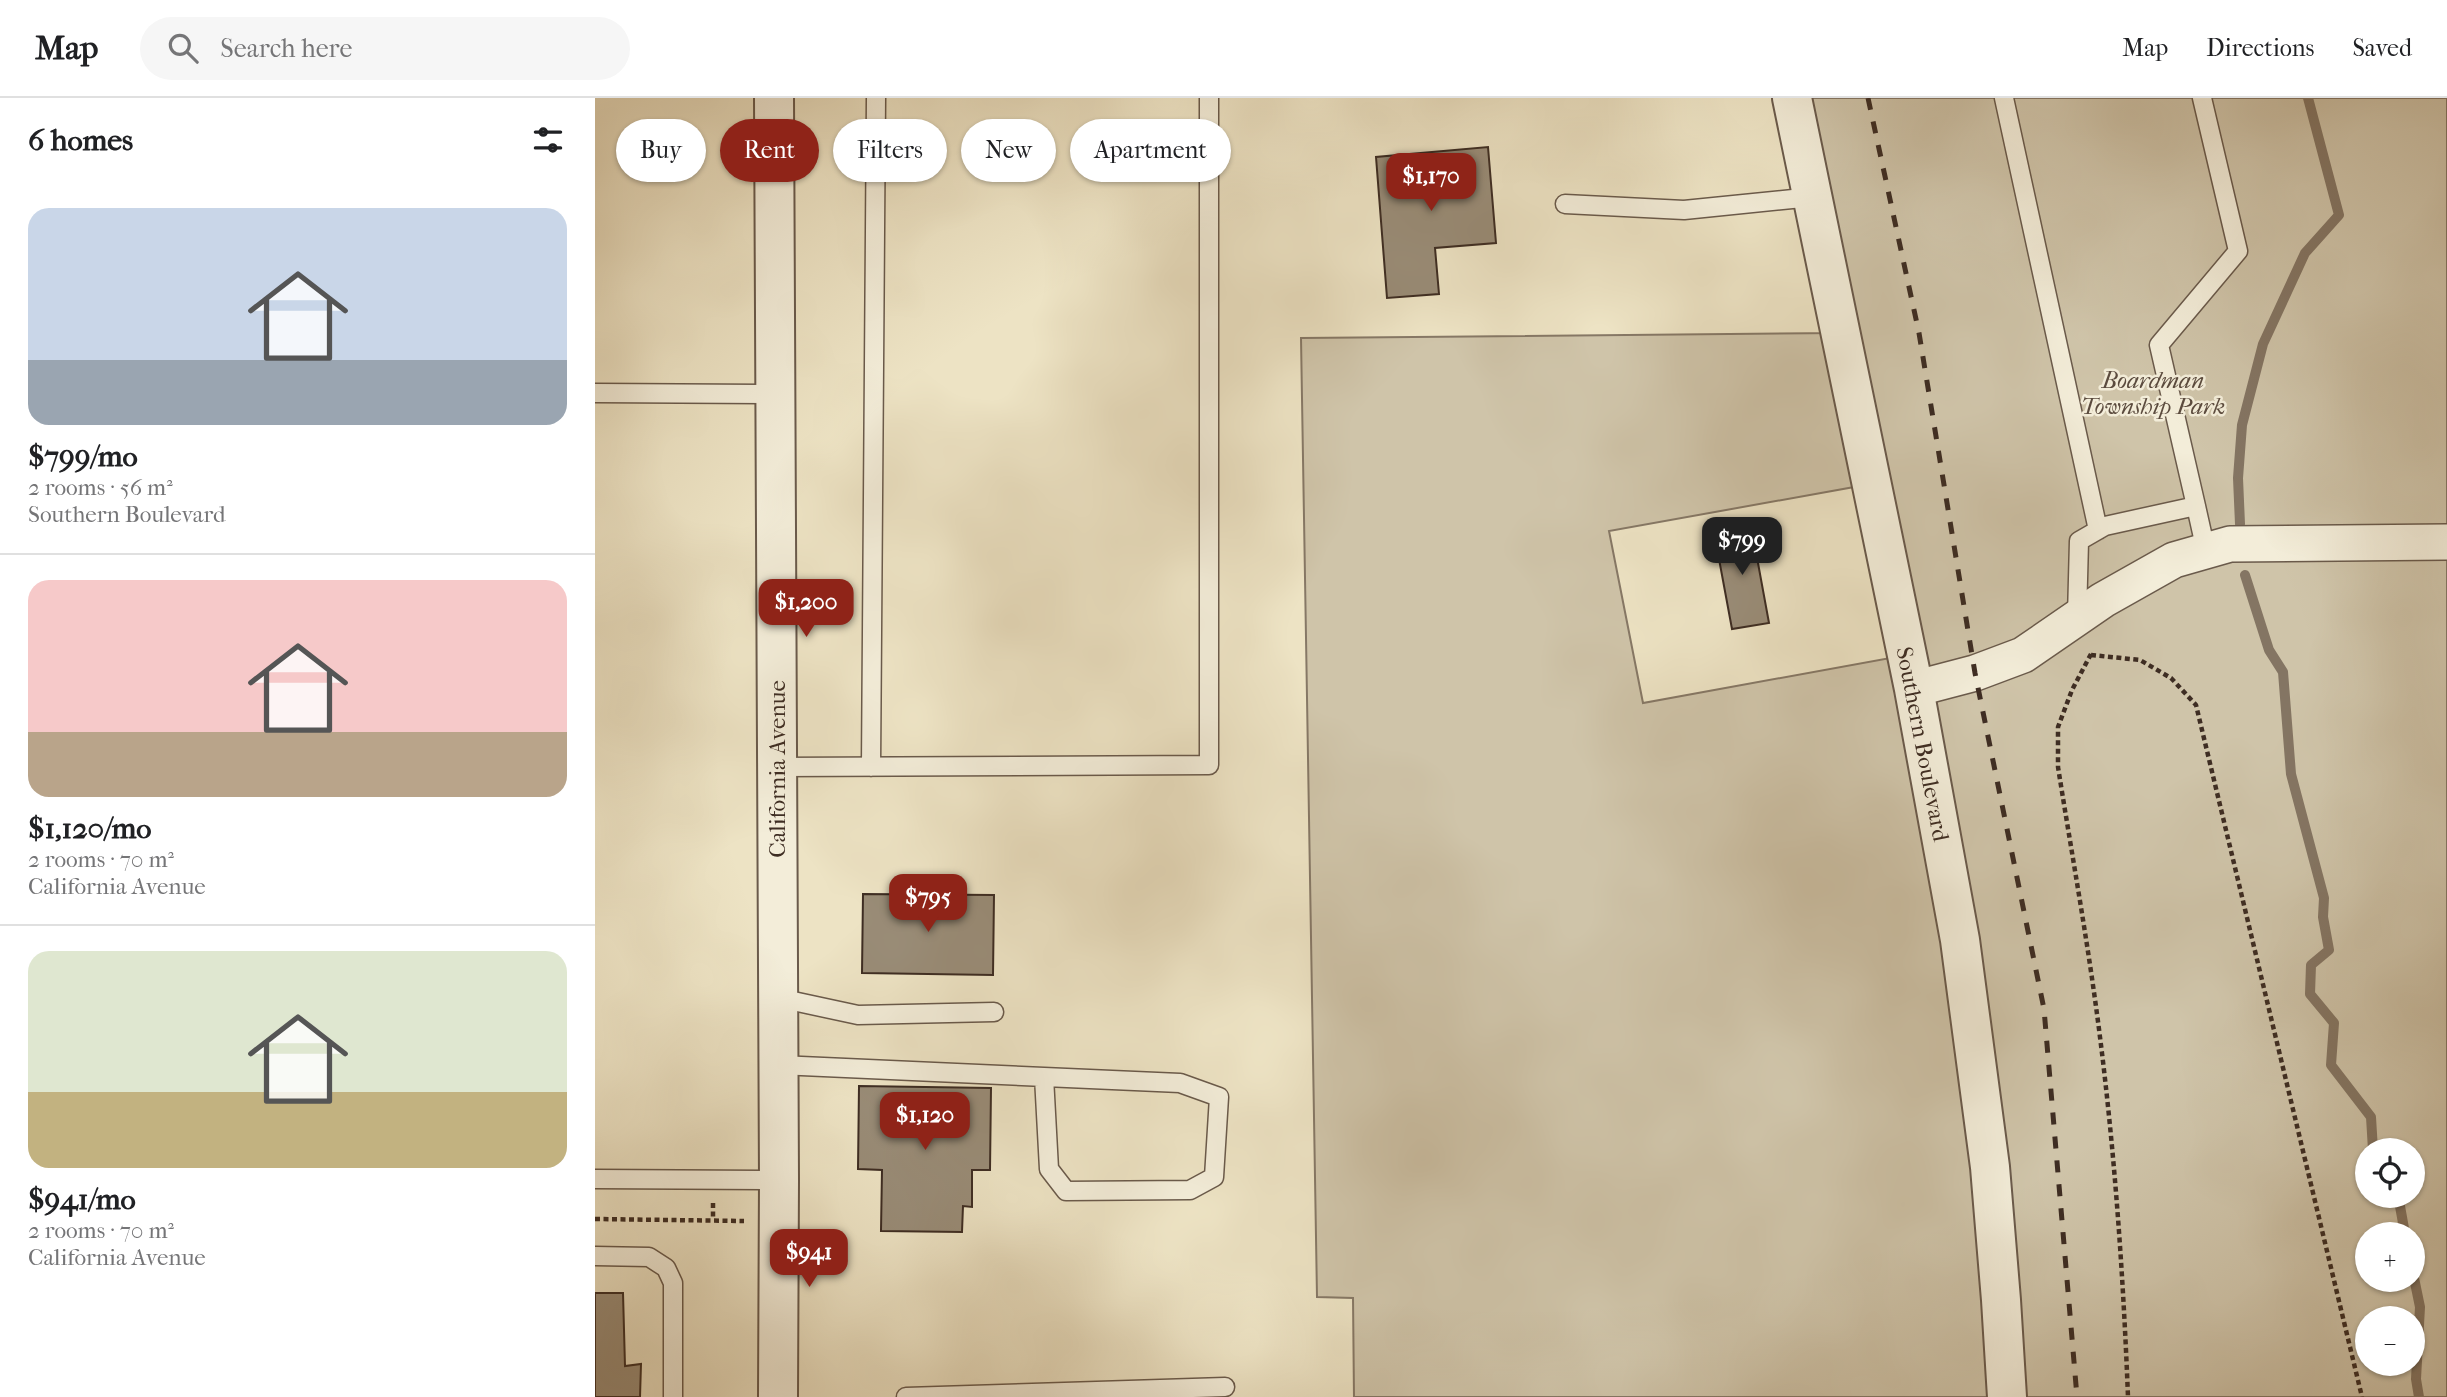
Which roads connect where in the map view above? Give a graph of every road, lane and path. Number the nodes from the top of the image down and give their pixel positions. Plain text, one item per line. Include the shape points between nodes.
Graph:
1 (774, 98) edge
2 (876, 98) edge
3 (1209, 98) edge
4 (1792, 98) edge
5 (2004, 98) edge
6 (2202, 98) edge
7 (1812, 197) junction
8 (1565, 204) dead end
9 (595, 393) edge
10 (774, 394) junction
11 (2196, 506) junction
12 (2098, 530) junction
13 (2447, 542) edge
14 (2206, 551) junction
15 (2077, 617) junction
16 (2091, 654) junction
17 (1914, 689) junction
18 (777, 767) junction
19 (871, 767) junction
20 (779, 999) junction
21 (994, 1012) dead end
22 (779, 1065) junction
23 (1044, 1077) junction
24 (595, 1179) edge
25 (779, 1180) junction
26 (595, 1219) edge
27 (713, 1220) dead end
28 (595, 1256) edge
29 (1225, 1387) dead end
30 (673, 1397) edge
31 (778, 1397) edge
32 (906, 1397) edge
33 (2007, 1397) edge
34 (2128, 1397) edge
35 (2362, 1397) edge

1 - 10 street, California Avenue
2 - 19 lane
3 - 19 lane via 1209,765
4 - 7 street, Southern Boulevard
5 - 12 lane
6 - 11 lane via 2238,251 2159,345
7 - 8 lane via 1684,210
7 - 17 street, Southern Boulevard
9 - 10 lane
10 - 18 street, California Avenue
11 - 12 lane
11 - 14 lane
12 - 15 lane via 2079,541
13 - 14 street via 2230,544
14 - 15 street via 2174,560
15 - 16 path
15 - 17 street via 2023,654
16 - 34 path via 2058,727 2058,767 2109,1114 2123,1262
16 - 35 path via 2140,660 2171,678 2196,705
17 - 33 street, Southern Boulevard via 1960,940 1990,1167
18 - 19 lane
18 - 20 street, California Avenue
20 - 21 lane via 858,1015
20 - 22 street, California Avenue
22 - 23 lane
22 - 25 street, California Avenue
23 - 23 lane via 1180,1083 1219,1097 1214,1177 1190,1190 1066,1191 1049,1169
24 - 25 lane
25 - 31 street, California Avenue
26 - 27 path
28 - 30 lane via 649,1257 666,1268 673,1283
29 - 32 lane

